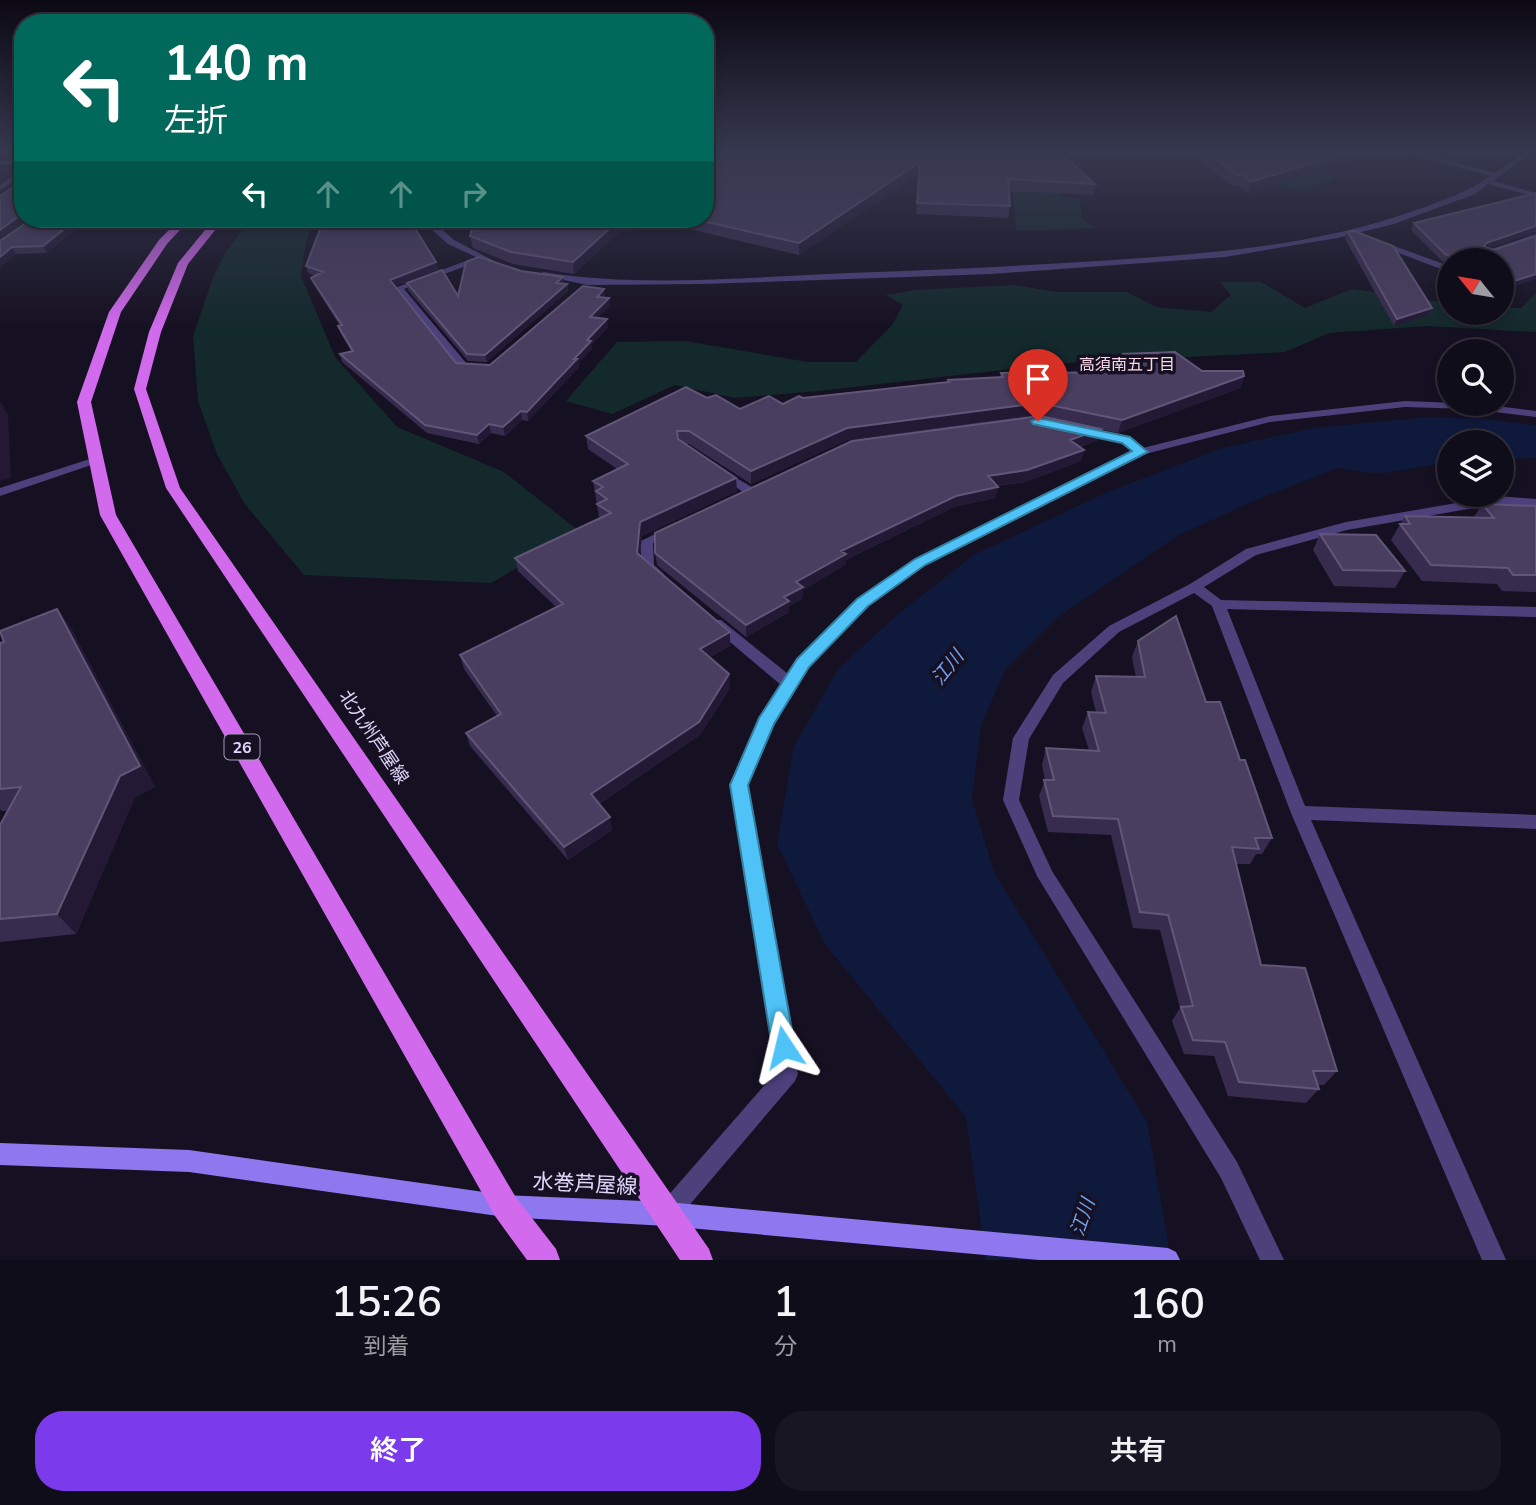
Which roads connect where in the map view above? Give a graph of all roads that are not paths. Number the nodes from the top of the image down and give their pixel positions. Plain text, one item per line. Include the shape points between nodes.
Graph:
1 (1417, 211) edge
2 (176, 228) edge
3 (212, 228) edge
4 (435, 228) edge
5 (1353, 233) junction
6 (1536, 236) edge
7 (1499, 248) edge
8 (481, 258) junction
9 (1437, 264) edge
10 (510, 268) edge
11 (536, 274) edge
12 (588, 282) junction
13 (578, 290) edge
14 (490, 368) edge
15 (1536, 414) edge
16 (1066, 428) edge
17 (1141, 452) junction
18 (96, 460) junction
19 (717, 470) edge
20 (0, 492) edge
21 (751, 492) edge
22 (1536, 503) edge
23 (682, 525) edge
24 (668, 584) edge
25 (1195, 587) junction
26 (1218, 604) junction
27 (1536, 612) edge
28 (709, 617) edge
29 (790, 684) junction
30 (1299, 813) junction
31 (1536, 822) edge
32 (0, 1154) edge
33 (505, 1206) junction
34 (667, 1214) junction
35 (545, 1260) edge
36 (698, 1260) edge
37 (1168, 1260) edge
38 (1272, 1260) edge
39 (1494, 1260) edge

1 - 5 street
2 - 18 main road, 26 via 115,312 84,402
3 - 34 main road, 北九州芦屋線 via 183,263 155,332 140,389 173,488
4 - 8 street
5 - 9 street
5 - 12 street via 1225,255 991,271
6 - 7 street
8 - 10 street
8 - 14 street via 399,288 464,367
11 - 12 street
12 - 13 street
15 - 17 street via 1405,404 1270,419
16 - 17 street via 1126,440
17 - 29 street via 920,562 862,602 803,663
18 - 20 street
18 - 33 main road, 26 via 108,515
19 - 21 street
22 - 25 street via 1497,500 1346,526 1251,552
23 - 24 street via 647,541 648,567
25 - 26 street
25 - 38 street via 1114,629 1058,679 1021,738 1011,800 1046,876 1229,1170
26 - 27 street
26 - 30 street
28 - 29 street
29 - 34 street via 766,722 739,785 788,1074
30 - 31 street
30 - 39 street
32 - 33 main road, 水巻芦屋線 via 189,1161
33 - 34 main road, 水巻芦屋線
33 - 35 main road, 26
34 - 36 main road, 北九州芦屋線
34 - 37 main road, 水巻芦屋線

